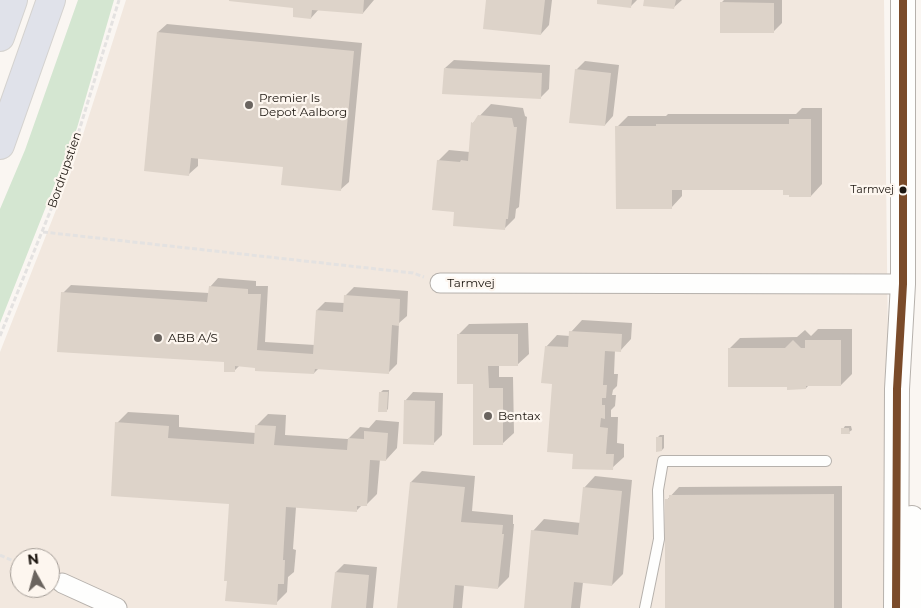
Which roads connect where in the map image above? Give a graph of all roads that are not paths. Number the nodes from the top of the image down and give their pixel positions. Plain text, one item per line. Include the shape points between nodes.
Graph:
1 (13, 0) edge
2 (51, 0) edge
3 (903, 0) edge
4 (0, 37) edge
5 (0, 145) edge
6 (440, 283) road end
7 (903, 284) junction
8 (826, 461) dead end
9 (62, 583) dead end
10 (908, 598) edge
11 (117, 608) edge
12 (645, 608) edge

1 - 4 highway
2 - 5 highway
3 - 7 street
6 - 7 street, Tarmvej
7 - 10 street via 909,389
8 - 12 lane via 663,461 658,490 658,539
9 - 11 street

